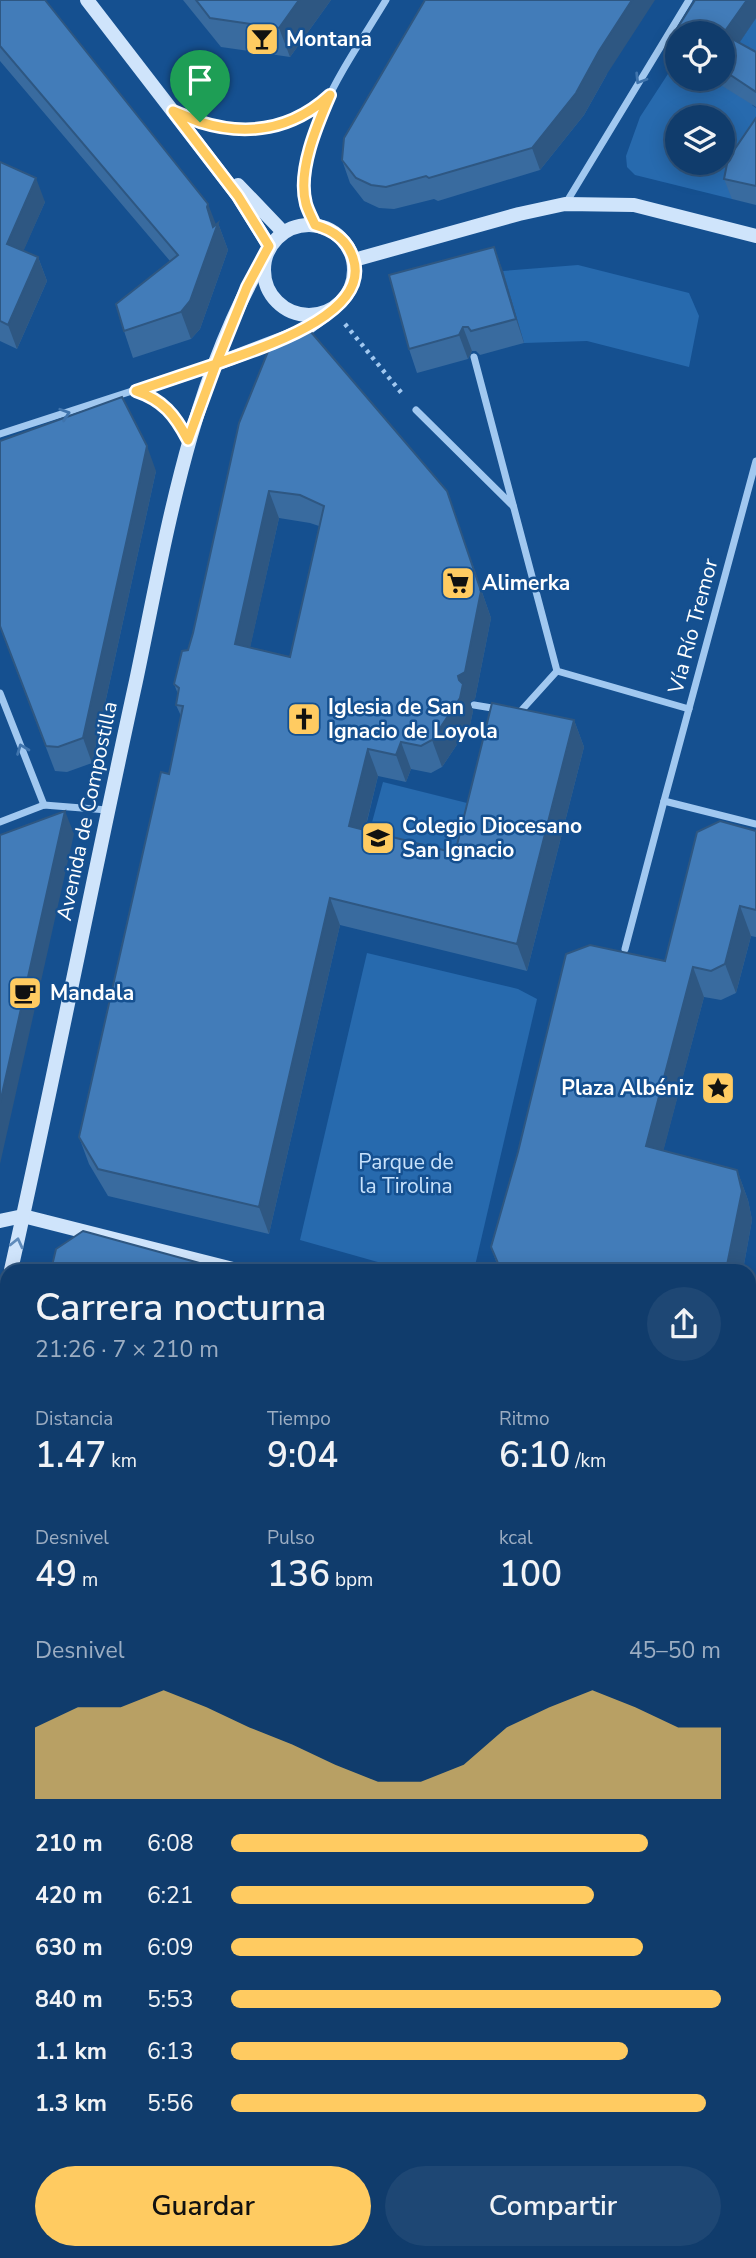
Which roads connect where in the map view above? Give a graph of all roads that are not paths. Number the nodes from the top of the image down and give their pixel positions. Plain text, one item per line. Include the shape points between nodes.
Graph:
1 (87, 0) edge
2 (386, 0) edge
3 (689, 0) edge
4 (330, 95) junction
5 (173, 111) junction
6 (565, 204) junction
7 (315, 225) junction
8 (284, 232) junction
9 (756, 236) edge
10 (267, 252) junction
11 (354, 261) junction
12 (332, 309) junction
13 (474, 357) dead end
14 (216, 364) junction
15 (136, 391) junction
16 (416, 410) road end
17 (0, 434) edge
18 (188, 440) junction
19 (756, 461) edge
20 (513, 507) junction
21 (557, 671) junction
22 (0, 693) edge
23 (474, 705) dead end
24 (689, 709) junction
25 (664, 801) junction
26 (44, 805) junction
27 (107, 810) junction
28 (0, 822) edge
29 (756, 824) edge
30 (625, 949) edge
31 (23, 1216) junction
32 (0, 1221) edge
33 (12, 1264) edge
34 (213, 1264) edge

1 - 5 street
2 - 4 street
3 -> 6 street
4 - 5 street via 312,111 287,123 248,130 223,129
4 - 7 street via 313,134 306,170 305,202
5 - 8 street
5 - 10 street via 238,196
6 - 9 street via 634,205
6 - 11 street
7 - 8 street
7 - 11 street via 339,236
8 - 10 street
10 - 12 street via 264,274 278,303 294,313 314,315
10 - 14 street, Avenida de Compostilla via 247,287
11 - 12 street via 351,288
12 - 14 street via 305,330
13 - 20 street
14 - 15 street
14 - 18 street, Avenida de Compostilla
17 -> 15 street
15 - 18 street via 156,398
16 - 20 street
18 - 27 street, Avenida de Compostilla
19 - 24 street, Vía Río Tremor
20 - 21 street
21 - 23 street via 519,713
21 - 24 street
26 -> 22 street
24 - 25 street, Vía Río Tremor
25 - 29 street
25 - 30 street, Vía Río Tremor
26 - 27 street
26 - 28 street
27 - 31 street, Avenida de Compostilla
31 - 32 street
33 -> 31 street, Avenida de Compostilla
31 - 34 street

